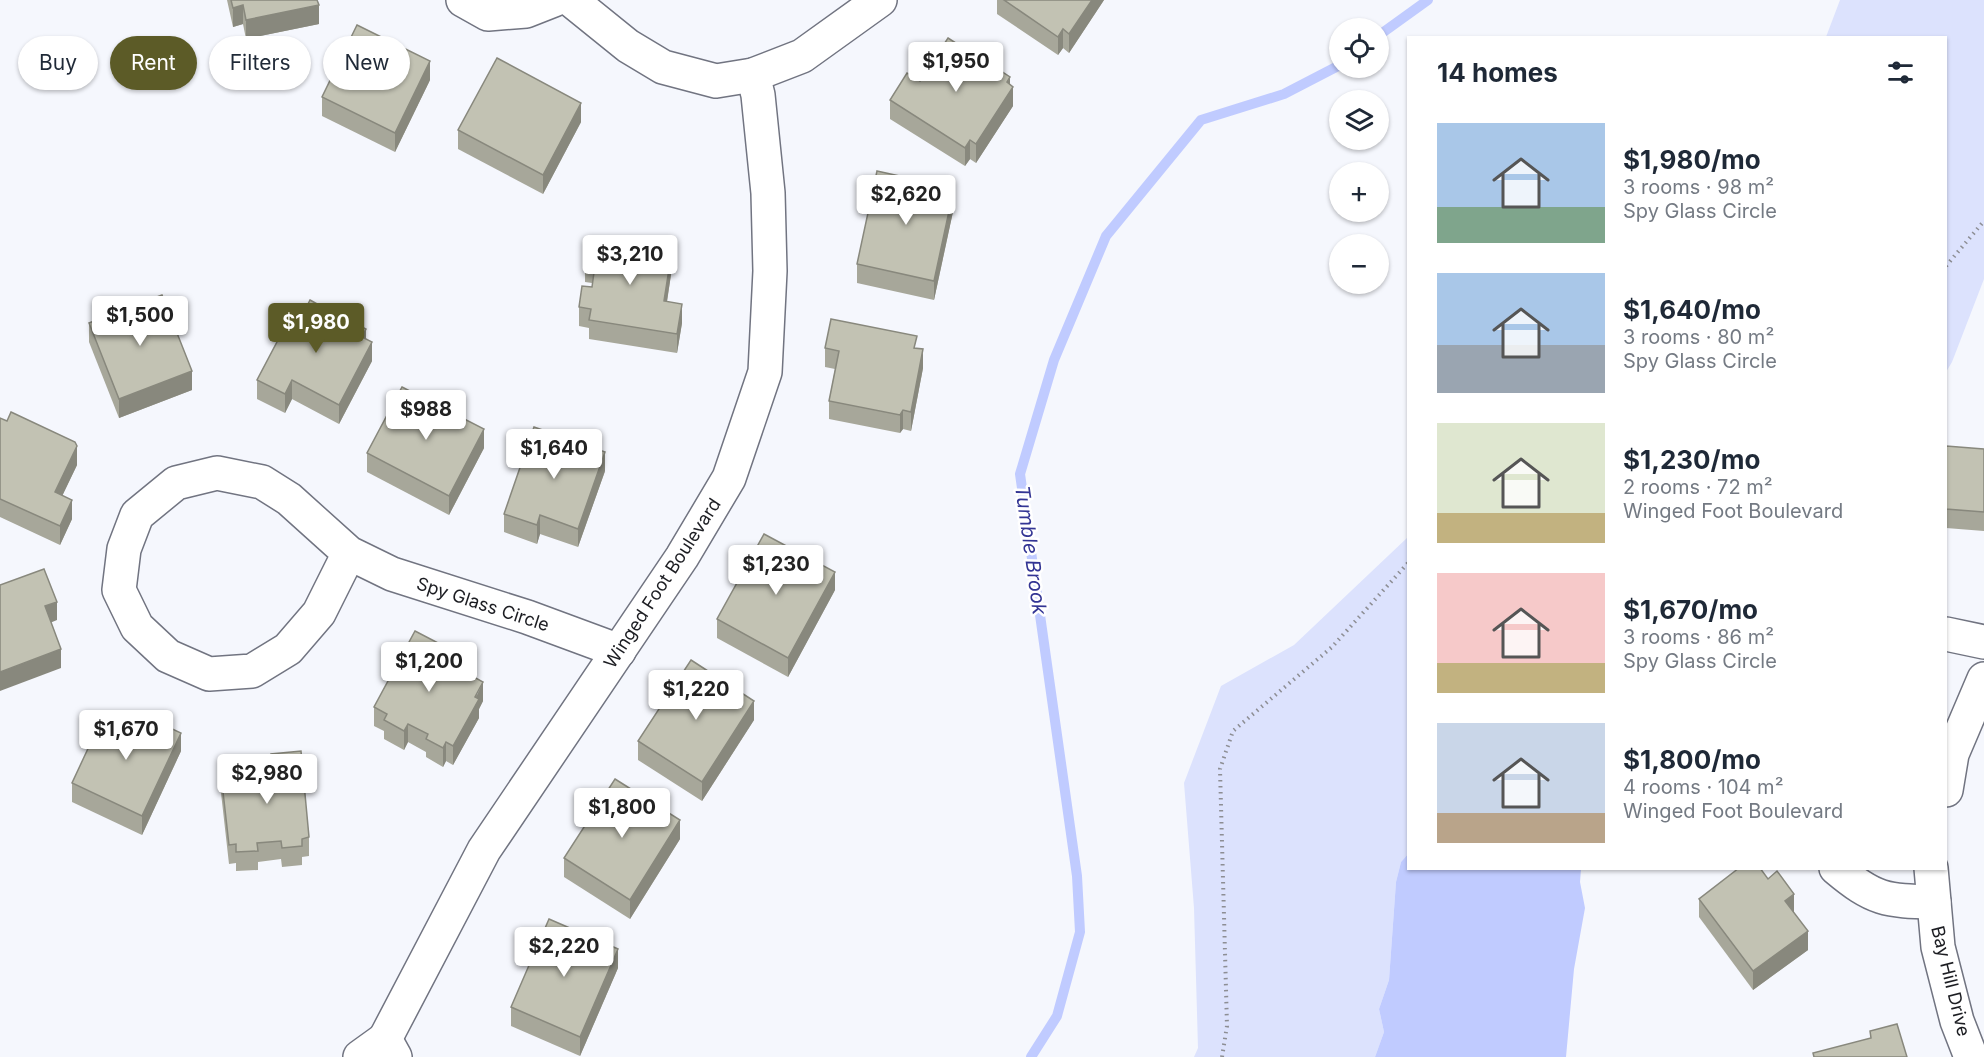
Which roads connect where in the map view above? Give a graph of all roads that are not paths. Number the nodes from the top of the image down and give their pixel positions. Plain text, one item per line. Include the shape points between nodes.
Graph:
1 (463, 0) edge
2 (554, 0) edge
3 (571, 0) edge
4 (880, 0) edge
5 (753, 75) junction
6 (349, 553) junction
7 (1947, 634) edge
8 (1984, 642) edge
9 (619, 651) junction
10 (1984, 680) edge
11 (1947, 784) edge
12 (1838, 870) edge
13 (1931, 870) edge
14 (1934, 902) junction
15 (380, 1051) edge
16 (1971, 1057) edge

1 - 2 street via 488,14 526,11
3 - 5 street via 628,46 663,67 716,81
4 - 5 street via 802,56
5 - 9 street, Winged Foot Boulevard via 768,193 770,271 765,372 729,478
6 - 6 street, Spy Glass Circle via 289,499 262,482 217,472 176,483 137,516 124,549 118,590 137,627 168,656 209,674 252,671 288,649 318,613
6 - 9 street, Spy Glass Circle via 392,574
7 - 8 street
9 - 15 street, Winged Foot Boulevard via 483,850
10 - 11 street via 1952,754
12 - 14 street via 1858,886 1890,901
13 - 14 street, Bay Hill Drive
14 - 16 street, Bay Hill Drive via 1938,947 1957,1021

